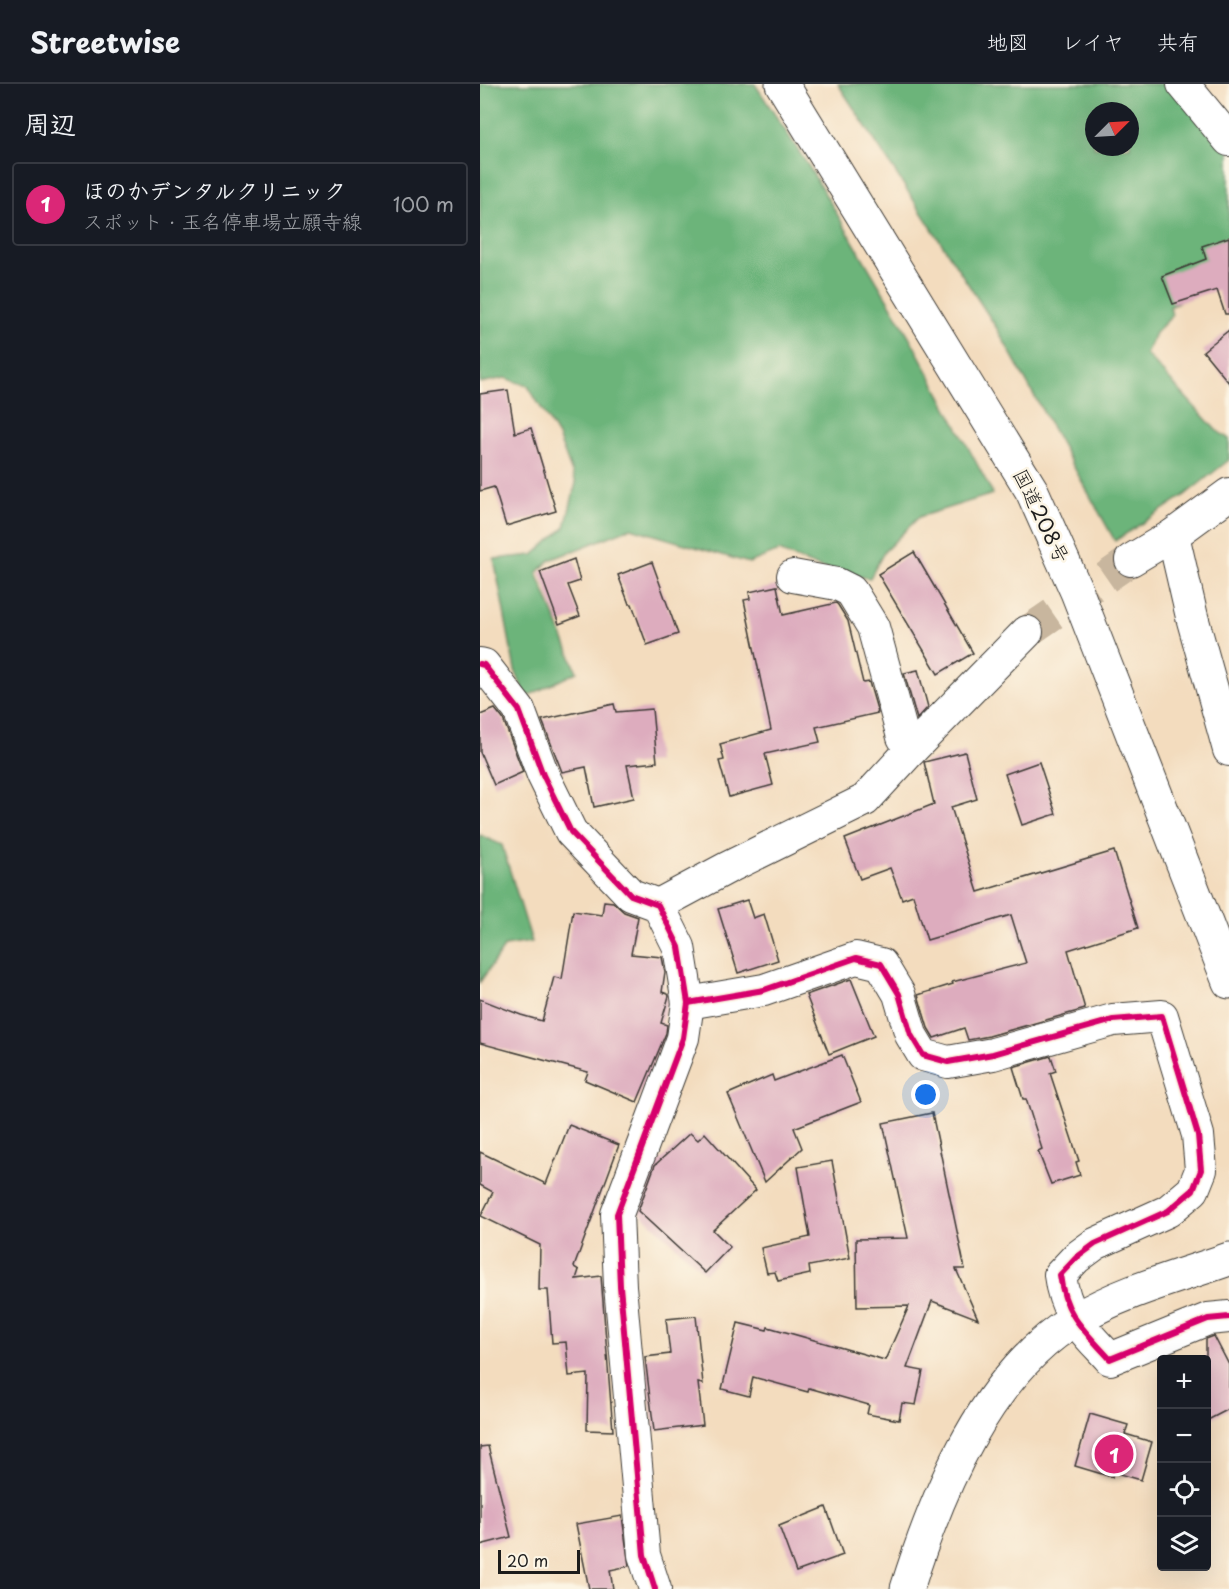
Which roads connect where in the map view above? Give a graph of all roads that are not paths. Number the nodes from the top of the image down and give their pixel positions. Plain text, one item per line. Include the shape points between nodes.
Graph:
1 (782, 84) edge
2 (1183, 84) edge
3 (1229, 140) edge
4 (1229, 494) edge
5 (1173, 534) junction
6 (1131, 560) tunnel mouth
7 (793, 576) dead end
8 (1027, 632) tunnel mouth
9 (480, 664) edge
10 (911, 750) junction
11 (1229, 750) edge
12 (658, 905) junction
13 (1229, 982) edge
14 (688, 1003) junction
15 (1229, 1259) edge
16 (1229, 1317) edge
17 (1075, 1320) junction
18 (655, 1589) edge
19 (907, 1589) edge

1 - 13 main road, 国道208号 via 1032,491 1077,592
2 - 3 street
4 - 5 street
5 - 6 street
5 - 11 street
7 - 10 street via 837,584 851,591 873,627 903,737
8 - 10 street
9 - 12 street via 519,710 543,775 571,832 631,895
10 - 12 street via 865,800
12 - 14 street via 679,947
14 - 17 street via 764,990 856,958 881,964 899,994 911,1035 923,1055 948,1062 993,1054 1113,1020 1162,1016 1198,1135 1201,1170 1193,1191 1168,1211 1095,1244 1060,1275 1062,1296
14 - 18 street via 683,1038 617,1214 644,1555
15 - 17 main road via 1115,1299
16 - 17 street via 1208,1318 1110,1359
17 - 19 main road via 1034,1352 988,1405 952,1472

